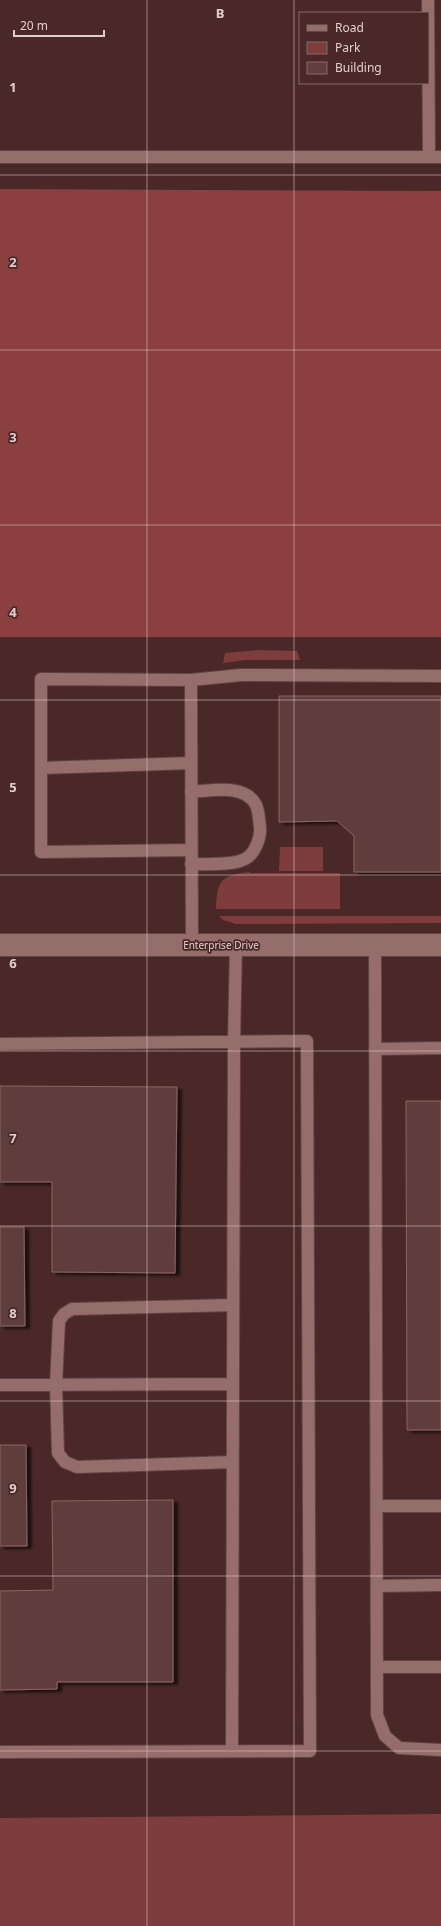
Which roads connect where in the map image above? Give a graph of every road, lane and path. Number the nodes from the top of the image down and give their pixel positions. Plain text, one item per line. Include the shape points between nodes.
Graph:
1 (428, 0) edge
2 (429, 12) edge
3 (429, 22) edge
4 (0, 157) edge
5 (435, 157) edge
6 (441, 676) edge
7 (191, 680) junction
8 (191, 763) junction
9 (41, 768) junction
10 (191, 792) junction
11 (191, 850) junction
12 (191, 864) junction
13 (0, 945) edge
14 (192, 945) junction
15 (236, 945) junction
16 (375, 945) junction
17 (441, 945) edge
18 (234, 1042) junction
19 (0, 1044) edge
20 (441, 1048) edge
21 (375, 1049) junction
22 (233, 1306) junction
23 (56, 1384) junction
24 (233, 1384) junction
25 (0, 1385) edge
26 (233, 1462) junction
27 (376, 1506) junction
28 (441, 1506) edge
29 (441, 1585) edge
30 (377, 1586) junction
31 (377, 1667) junction
32 (441, 1667) edge
33 (441, 1750) edge
34 (232, 1751) junction
35 (0, 1752) edge

1 - 2 lane
3 - 5 lane
4 - 5 lane
6 - 7 lane via 241,674
7 - 8 lane
7 - 9 lane via 41,679
8 - 9 lane
8 - 10 lane
9 - 11 lane via 41,852
10 - 11 lane
10 - 12 lane via 234,791 246,795 256,806 260,829 257,845 248,858 234,863
11 - 12 lane
12 - 14 lane
13 - 14 street, Enterprise Drive
14 - 15 street, Enterprise Drive
15 - 16 street, Enterprise Drive
15 - 18 lane
16 - 17 street, Enterprise Drive
16 - 21 lane
18 - 19 lane
18 - 22 lane
18 - 34 lane via 307,1041 310,1750
20 - 21 lane
21 - 27 lane
22 - 23 lane via 72,1309 59,1321
22 - 24 lane
23 - 24 lane
23 - 25 lane
23 - 26 lane via 58,1453 64,1462 77,1467
24 - 26 lane
26 - 34 lane
27 - 28 lane
27 - 30 lane
29 - 30 lane
30 - 31 lane
31 - 32 lane
31 - 33 lane via 377,1716 384,1736 399,1748
34 - 35 lane

